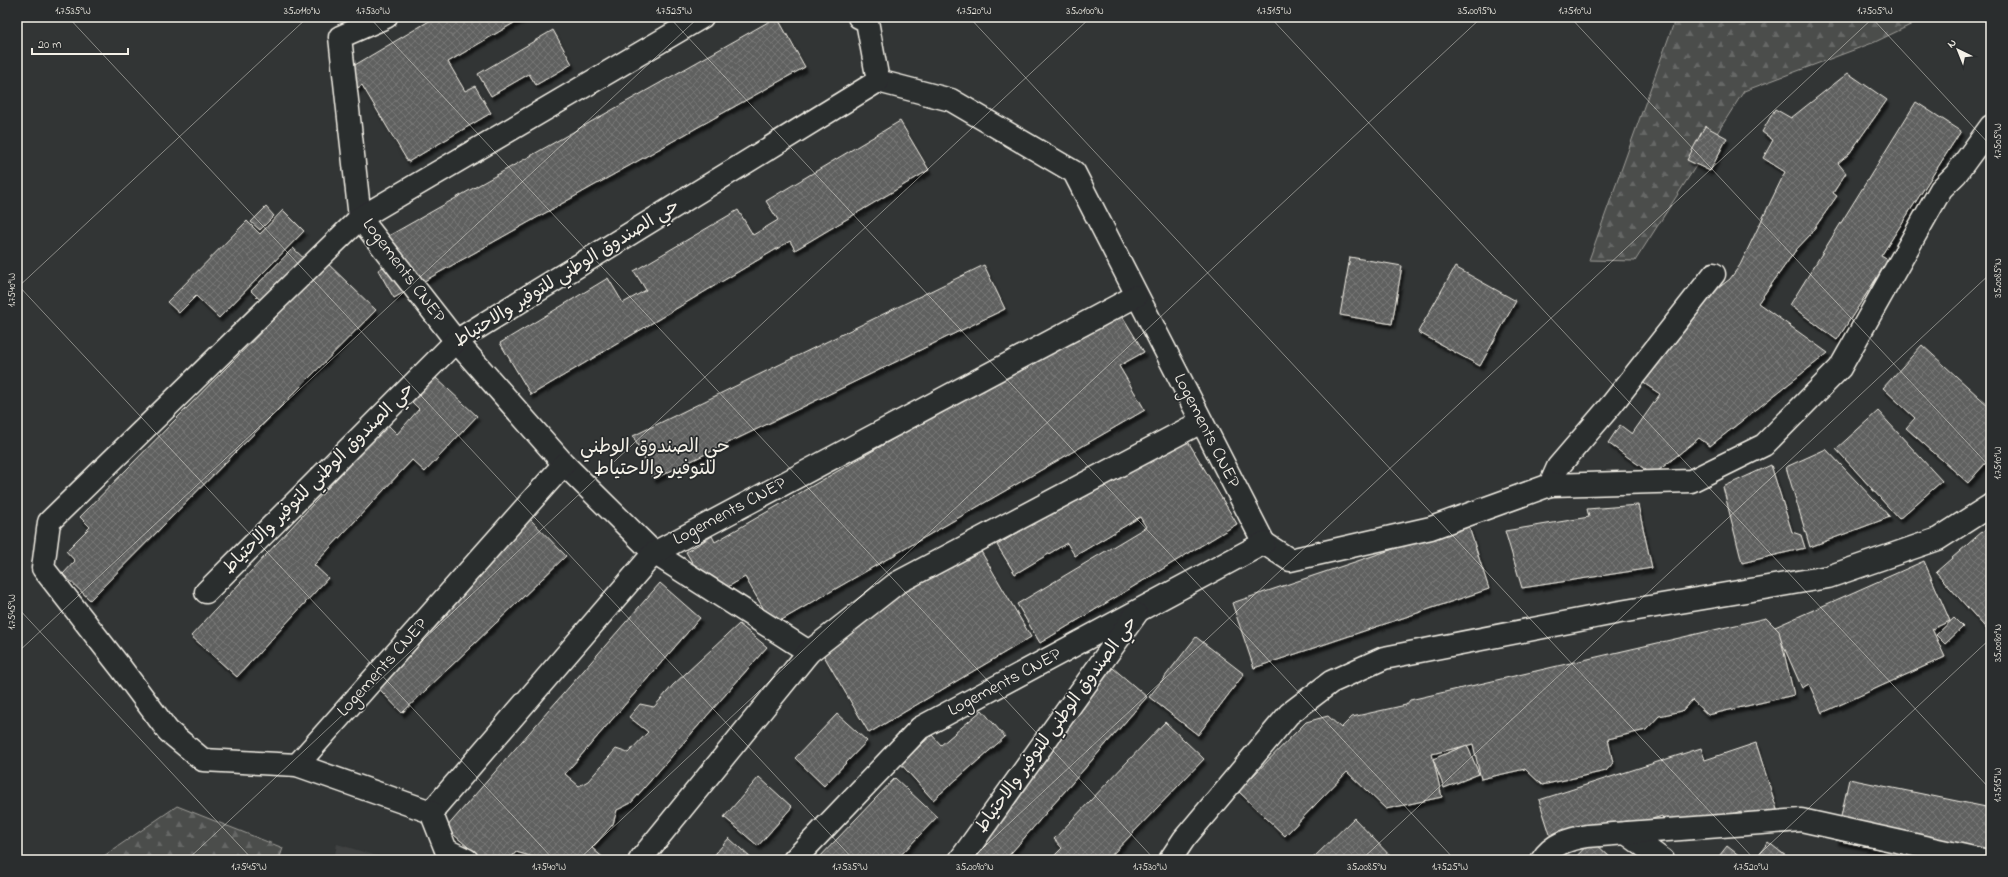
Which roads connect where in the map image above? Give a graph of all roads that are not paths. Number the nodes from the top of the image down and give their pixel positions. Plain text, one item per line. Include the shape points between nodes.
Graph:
1 (386, 17) edge
2 (860, 17) edge
3 (699, 18) edge
4 (878, 81) junction
5 (1991, 126) edge
6 (360, 218) junction
7 (1714, 274) dead end
8 (1136, 296) junction
9 (456, 340) junction
10 (1201, 422) junction
11 (564, 464) junction
12 (1550, 485) junction
13 (1991, 505) edge
14 (1264, 543) junction
15 (654, 553) junction
16 (206, 592) dead end
17 (1140, 610) junction
18 (809, 652) junction
19 (297, 765) junction
20 (431, 812) junction
21 (1626, 833) junction
22 (467, 860) edge
23 (640, 860) edge
24 (794, 860) edge
25 (960, 860) edge
26 (1170, 860) edge
27 (1542, 860) edge
28 (1663, 860) edge
29 (1983, 860) edge

1 - 6 street, Logements CNEP via 340,37
2 - 4 street via 867,21
3 - 6 street
4 - 8 street via 951,100 1074,172
4 - 9 street, حي الصندوق الوطني للتوفير والاحتياط
5 - 12 street via 1956,174 1941,189 1840,368 1764,446 1691,481
6 - 9 street, Logements CNEP
6 - 19 street via 49,522 43,568 168,731 203,760
7 - 12 street via 1612,404 1558,467
8 - 10 street, Logements CNEP
8 - 15 street, Logements CNEP
9 - 11 street, Logements CNEP
9 - 16 street, حي الصندوق الوطني للتوفير والاحتياط
10 - 14 street, Logements CNEP
10 - 18 street via 897,584
11 - 15 street, Logements CNEP
11 - 19 street, Logements CNEP
12 - 14 street via 1431,528 1290,560
13 - 26 street via 1938,539 1828,577 1620,612 1384,658 1331,682 1289,714 1184,839
14 - 17 street, Logements CNEP
15 - 18 street
15 - 20 street, Logements CNEP
17 - 24 street, Logements CNEP via 920,728
17 - 25 street, حي الصندوق الوطني للتوفير والاحتياط
18 - 23 street
19 - 20 street
20 - 22 street via 446,850
21 - 27 street via 1566,839
21 - 28 street
21 - 29 street via 1801,820

